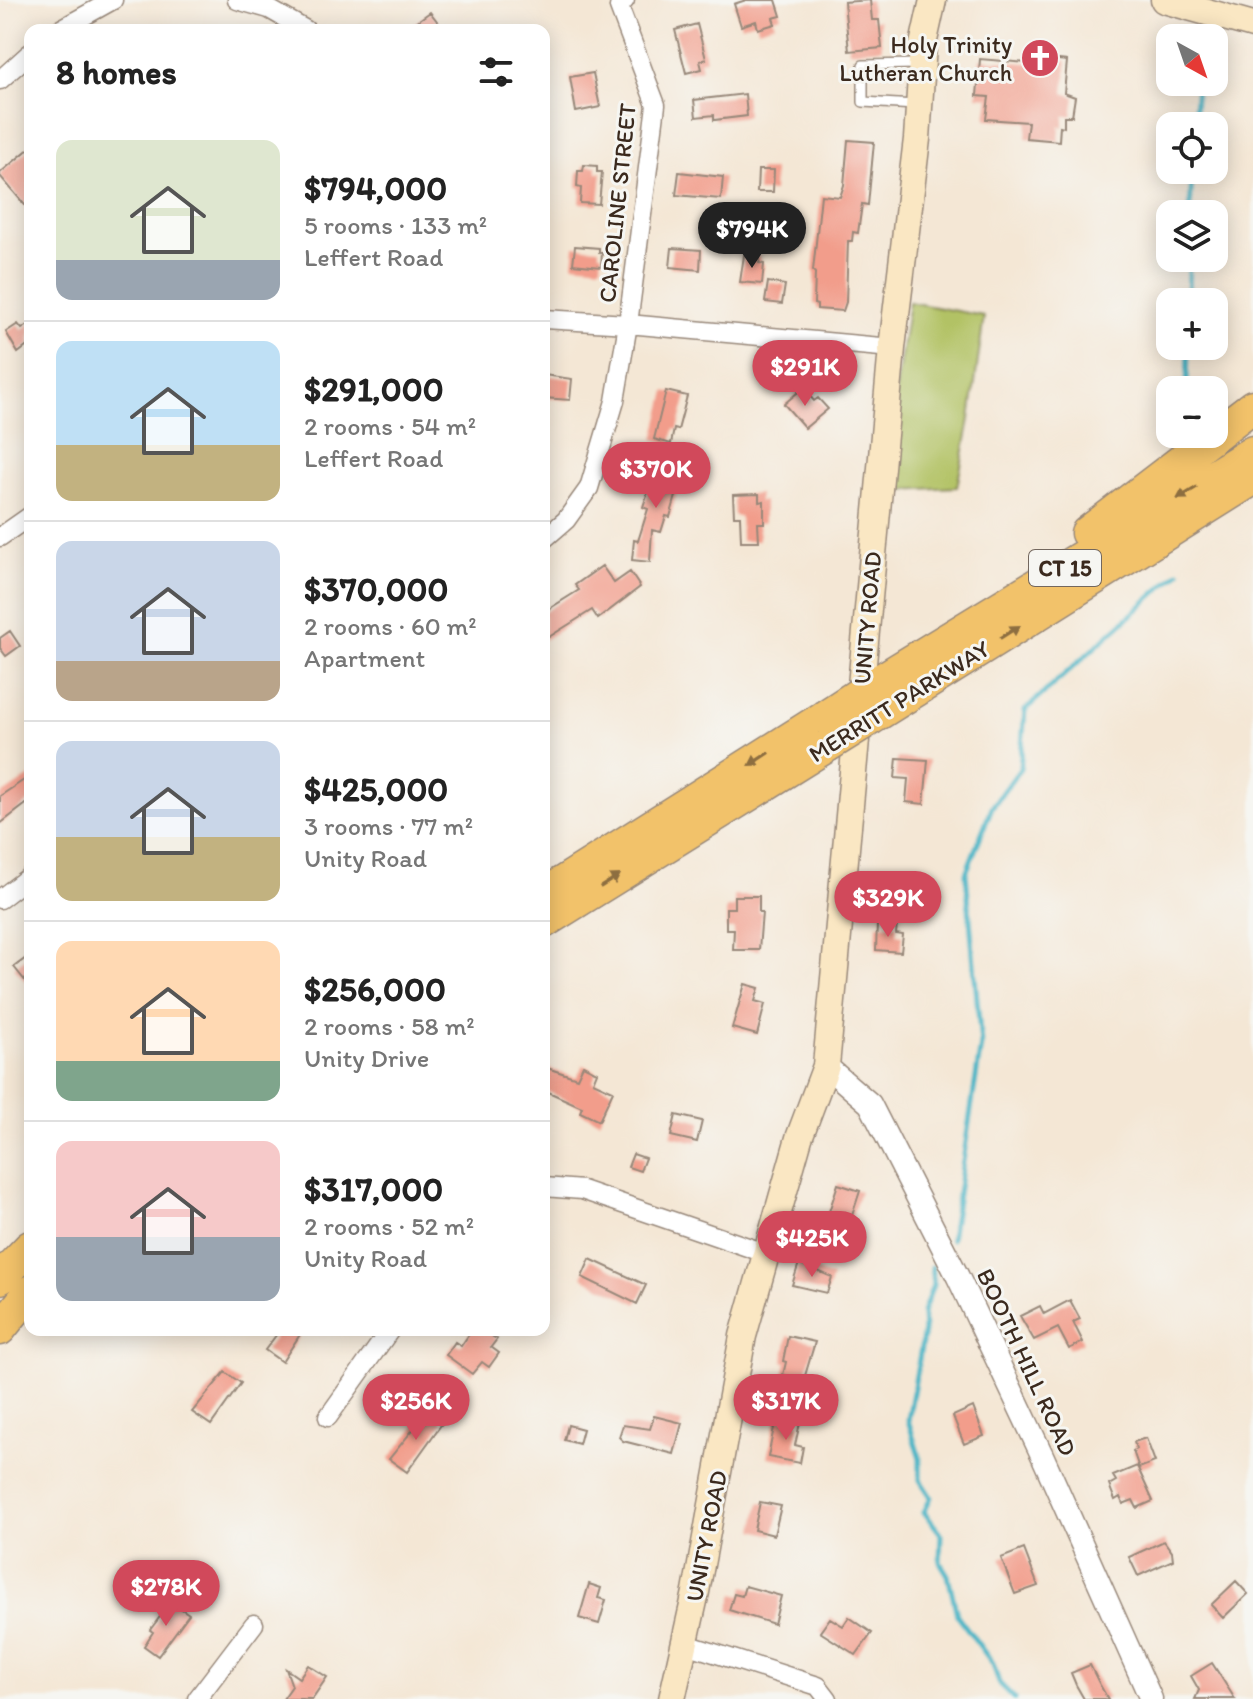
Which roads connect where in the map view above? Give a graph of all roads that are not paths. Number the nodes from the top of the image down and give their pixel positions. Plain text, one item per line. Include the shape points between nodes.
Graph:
1 (113, 0) edge
2 (237, 0) edge
3 (625, 0) edge
4 (933, 0) edge
5 (1164, 0) edge
6 (1244, 19) edge
7 (70, 24) edge
8 (295, 24) edge
9 (24, 58) edge
10 (921, 64) junction
11 (0, 80) edge
12 (919, 105) junction
13 (550, 319) edge
14 (628, 324) junction
15 (892, 348) junction
16 (1253, 406) edge
17 (1253, 452) edge
18 (1253, 479) edge
19 (1253, 494) edge
20 (1194, 517) junction
21 (24, 520) edge
22 (550, 534) edge
23 (0, 537) edge
24 (941, 644) junction
25 (826, 731) junction
26 (24, 881) edge
27 (550, 891) edge
28 (0, 899) edge
29 (550, 918) edge
30 (826, 1066) junction
31 (550, 1187) edge
32 (24, 1253) edge
33 (765, 1253) junction
34 (0, 1278) edge
35 (24, 1299) edge
36 (0, 1329) edge
37 (386, 1336) edge
38 (328, 1417) dead end
39 (254, 1624) dead end
40 (686, 1644) junction
41 (197, 1699) edge
42 (672, 1699) edge
43 (828, 1699) edge
44 (1151, 1699) edge

1 - 7 street
2 - 8 street
3 - 14 street, CAROLINE STREET via 619,7 656,105
4 - 10 main road, UNITY ROAD
5 - 6 main road
9 - 11 street
10 - 12 main road, UNITY ROAD
10 - 12 lane via 863,65 863,102
12 - 15 main road, UNITY ROAD
13 - 14 street
14 - 15 street
14 - 22 street via 615,401 589,488
15 - 30 main road, UNITY ROAD
16 - 24 highway
17 -> 24 highway, MERRITT PARKWAY / CT 15
18 - 20 highway, MERRITT PARKWAY / CT 15
19 - 20 highway
25 -> 20 highway, MERRITT PARKWAY / CT 15, bridge via 872,718
21 - 23 street
24 - 25 highway, MERRITT PARKWAY / CT 15, bridge via 876,683
25 -> 27 highway, MERRITT PARKWAY / CT 15
29 -> 25 highway, MERRITT PARKWAY / CT 15
26 - 28 street
30 - 33 main road, UNITY ROAD
30 - 44 street, BOOTH HILL ROAD via 870,1104 1036,1441
31 - 33 street via 582,1190
32 - 34 highway
33 - 40 main road, UNITY ROAD via 743,1336
35 - 36 highway
37 - 38 street
39 - 41 street
40 - 42 main road, UNITY ROAD
40 - 43 street via 818,1686

